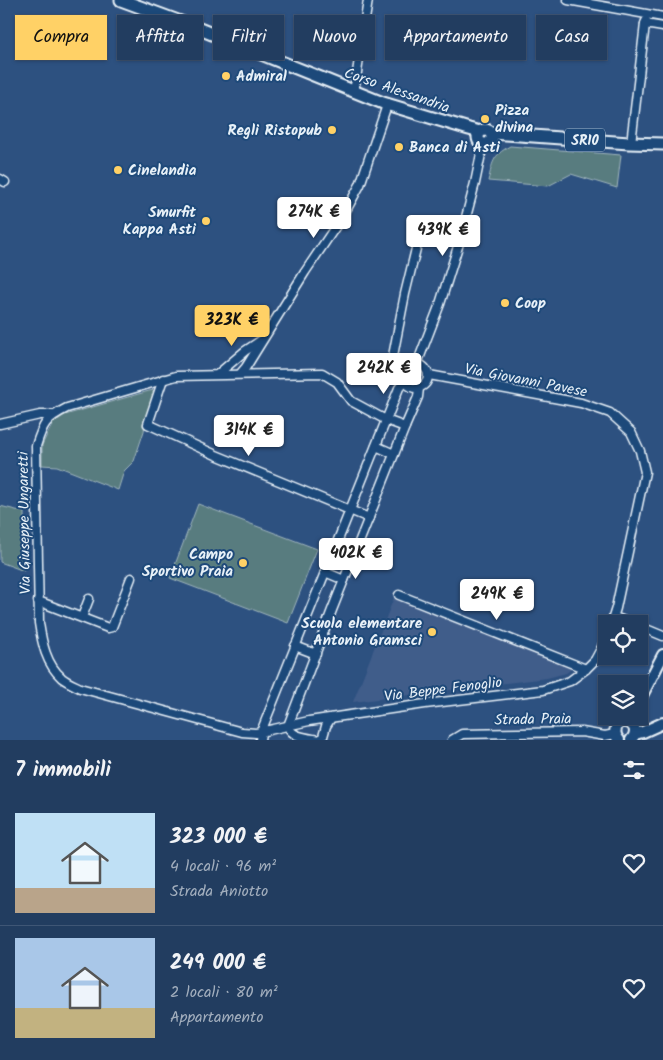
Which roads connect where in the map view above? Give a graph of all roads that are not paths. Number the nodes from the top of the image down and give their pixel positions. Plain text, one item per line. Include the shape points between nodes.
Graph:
1 (121, 0) edge
2 (368, 0) edge
3 (568, 0) edge
4 (607, 3) edge
5 (646, 14) junction
6 (663, 16) edge
7 (645, 24) junction
8 (663, 27) edge
9 (354, 92) junction
10 (388, 105) junction
11 (482, 139) junction
12 (631, 143) junction
13 (663, 144) edge
14 (421, 228) dead end
15 (262, 340) junction
16 (417, 364) junction
17 (218, 374) junction
18 (240, 374) junction
19 (429, 375) junction
20 (404, 377) junction
21 (163, 379) junction
22 (419, 388) junction
23 (52, 415) junction
24 (386, 420) junction
25 (0, 424) edge
26 (405, 427) junction
27 (376, 446) junction
28 (394, 454) junction
29 (350, 510) junction
30 (369, 518) junction
31 (325, 572) junction
32 (131, 578) dead end
33 (344, 580) junction
34 (399, 594) dead end
35 (88, 599) dead end
36 (38, 601) junction
37 (613, 615) edge
38 (82, 618) junction
39 (648, 630) edge
40 (663, 636) edge
41 (295, 646) junction
42 (316, 654) junction
43 (598, 654) edge
44 (663, 655) edge
45 (586, 669) junction
46 (648, 683) edge
47 (331, 718) junction
48 (663, 723) edge
49 (618, 725) edge
50 (288, 726) junction
51 (260, 736) edge
52 (617, 737) edge
53 (633, 737) edge
54 (321, 740) edge
55 (452, 740) edge

1 - 9 main road, Corso Alessandria
2 - 9 street
3 - 4 street
4 - 5 street
5 - 6 street
5 - 7 street
7 - 8 street
7 - 12 street
9 - 10 main road, Corso Alessandria
10 - 11 main road, Corso Alessandria
10 - 15 street via 360,184 344,214
11 - 12 main road, SR10 via 508,134
11 - 16 street via 475,183 454,259
12 - 13 main road, SR10
14 - 20 street via 392,361
15 - 17 street
15 - 18 street
16 - 19 street via 424,366
16 - 20 street via 408,367
17 - 18 street
17 - 21 street
18 - 24 street via 322,373 337,382 351,401
19 - 22 street via 427,382
19 - 37 street, Via Giovanni Pavese via 581,403 610,413 631,432 640,451 644,472
20 - 22 street via 411,387
20 - 24 street
21 - 23 street
21 - 29 street via 148,424
22 - 26 street
23 - 25 street
23 - 36 street, Via Giuseppe Ungaretti via 40,432 36,446
24 - 26 street
24 - 27 street
26 - 28 street
27 - 28 street
27 - 29 street
28 - 30 street
29 - 30 street
29 - 31 street
30 - 33 street
31 - 33 street
31 - 41 street
32 - 38 street via 112,627
33 - 42 street
34 - 45 street
35 - 38 street
36 - 38 street
36 - 51 street, Via Giuseppe Ungaretti via 42,645 49,663 62,678 80,688
39 - 40 street
41 - 42 street
41 - 51 street
42 - 50 street
43 - 45 street, Via Beppe Fenoglio
44 - 46 street
45 - 47 street, Via Beppe Fenoglio via 570,681 543,690
47 - 50 street, Via Beppe Fenoglio
47 - 54 street
48 - 53 street
49 - 52 street
50 - 51 street, Via Beppe Fenoglio
50 - 54 street via 301,736
52 - 55 street, Strada Praia via 582,732 462,734

